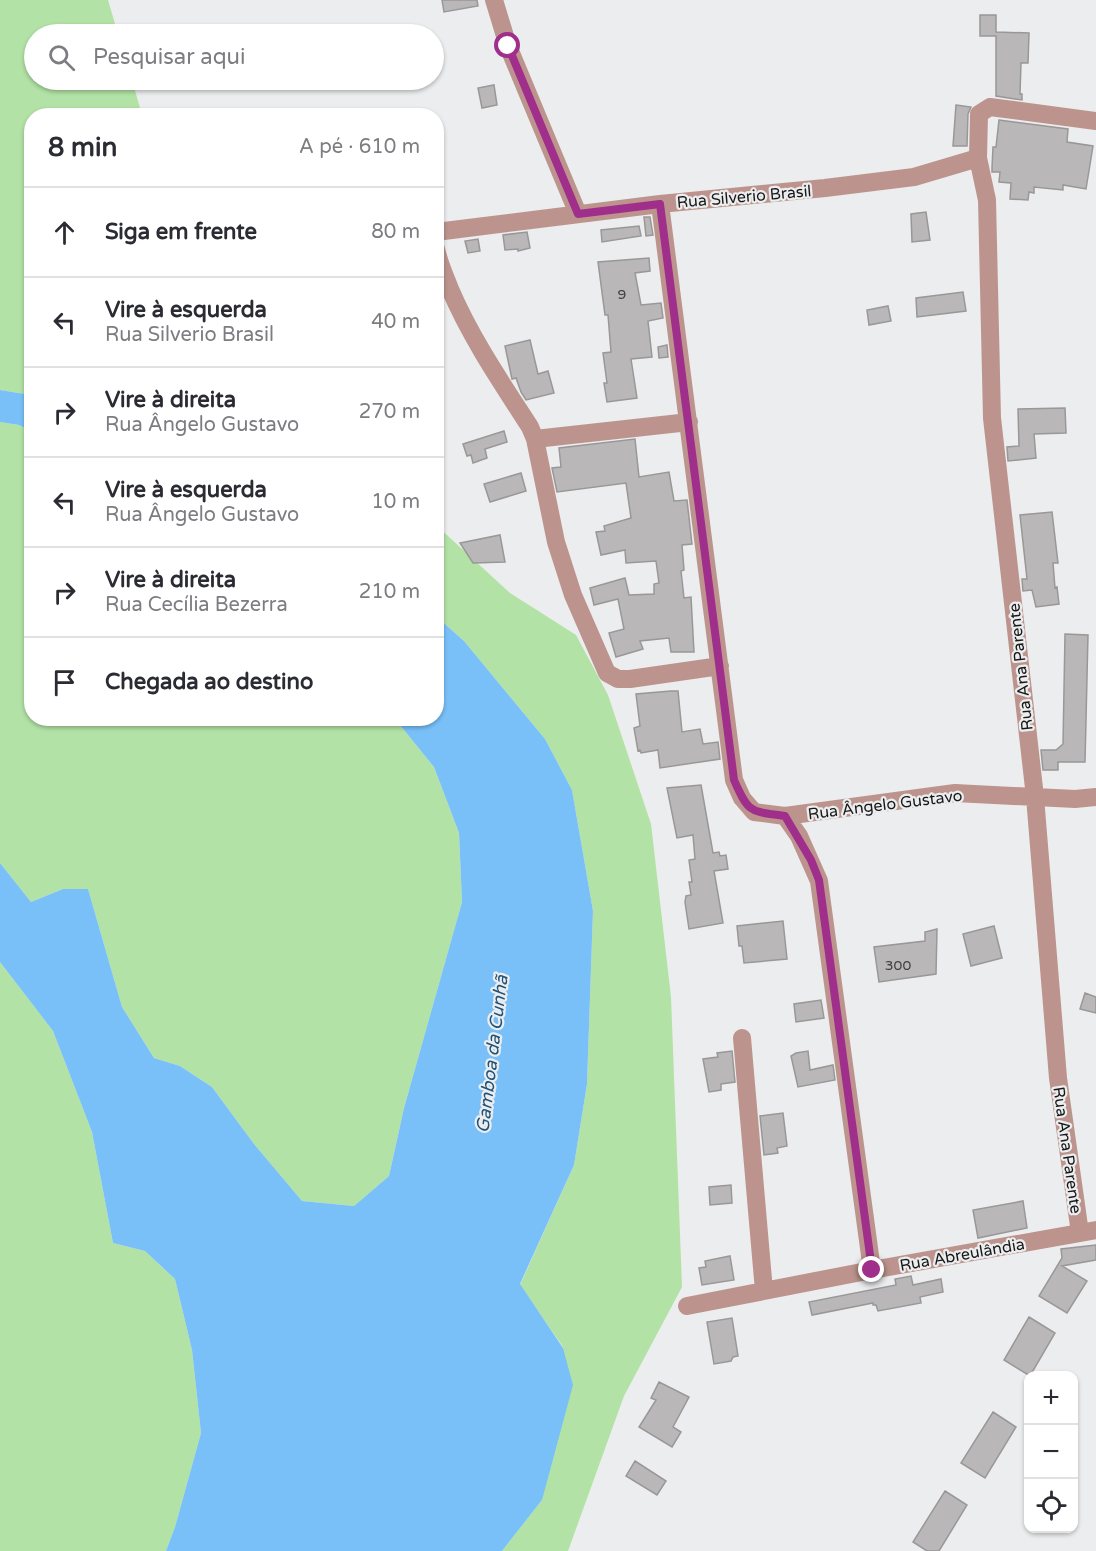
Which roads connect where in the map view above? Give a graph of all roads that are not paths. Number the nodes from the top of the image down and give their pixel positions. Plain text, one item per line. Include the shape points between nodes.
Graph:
1 (494, 0) edge
2 (1096, 121) edge
3 (978, 158) junction
4 (660, 204) junction
5 (578, 214) junction
6 (444, 231) edge
7 (444, 275) edge
8 (688, 422) junction
9 (535, 439) junction
10 (720, 666) junction
11 (1035, 797) junction
12 (1096, 797) edge
13 (785, 816) junction
14 (742, 1038) dead end
15 (1088, 1231) edge
16 (872, 1270) junction
17 (764, 1291) junction
18 (687, 1306) dead end

1 - 5 street via 508,46
2 - 3 street, Rua Ana Parente via 990,107 979,114
3 - 4 street, Rua Silverio Brasil via 914,177
3 - 11 street, Rua Ana Parente via 987,200 992,418
4 - 5 street, Rua Silverio Brasil
4 - 8 street, Rua Ângelo Gustavo
5 - 6 street, Rua Silverio Brasil
7 - 9 street via 479,347
8 - 9 street
8 - 10 street, Rua Ângelo Gustavo
9 - 10 street via 556,542 573,595 607,674 630,679
10 - 13 street, Rua Ângelo Gustavo via 734,780 754,812
11 - 12 street, Rua Ângelo Gustavo
11 - 13 street, Rua Ângelo Gustavo via 955,793
11 - 15 street, Rua Ana Parente via 1058,1078
13 - 16 street via 819,880
14 - 17 street
15 - 16 street, Rua Abreulândia
16 - 17 street, Rua Abreulândia
17 - 18 street, Rua Abreulândia

